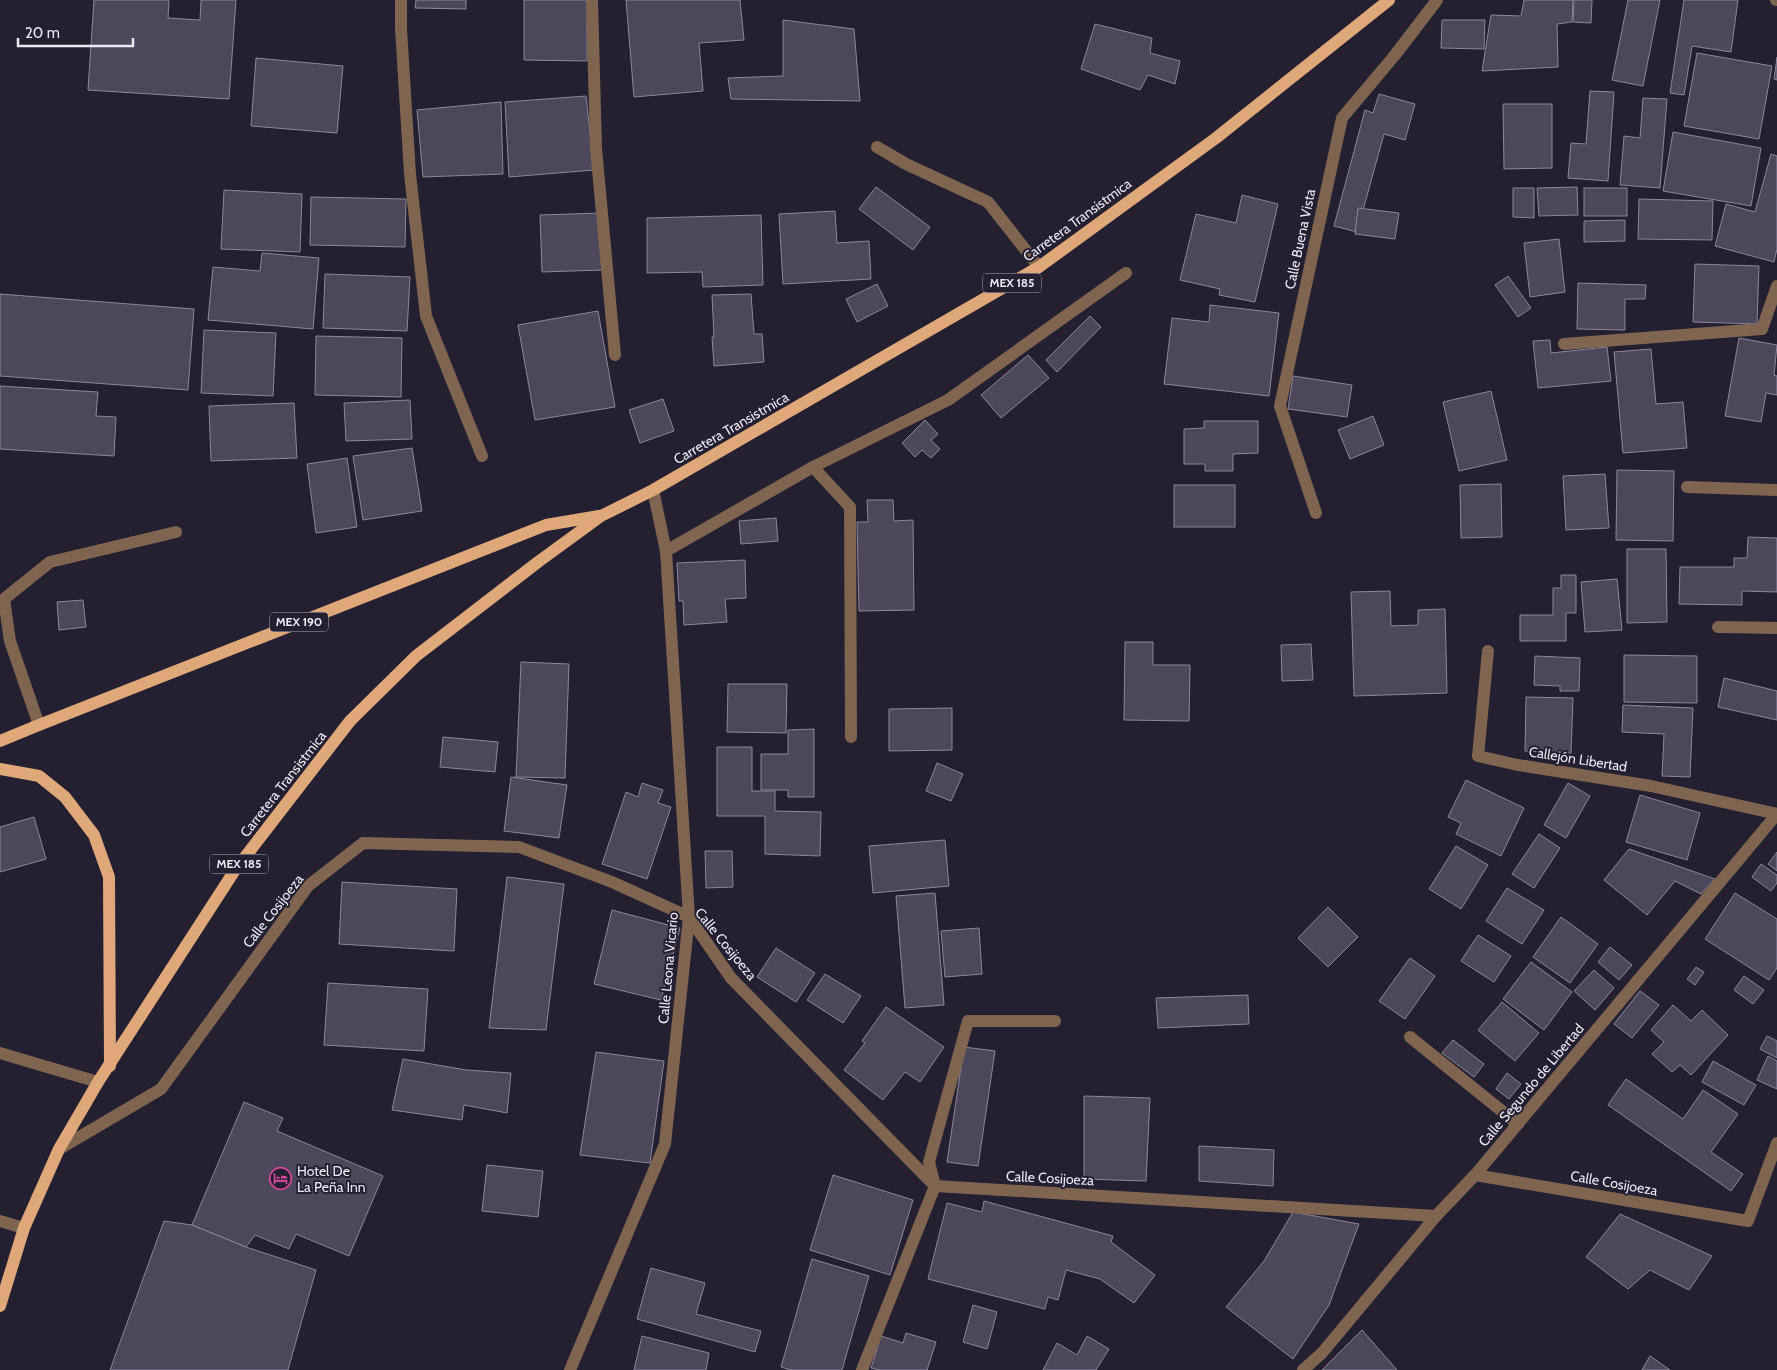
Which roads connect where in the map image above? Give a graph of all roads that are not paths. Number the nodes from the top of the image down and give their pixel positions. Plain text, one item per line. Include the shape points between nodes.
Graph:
1 (401, 0) edge
2 (592, 0) edge
3 (1389, 0) edge
4 (1437, 0) edge
5 (876, 147) dead end
6 (1040, 267) junction
7 (1126, 272) dead end
8 (1777, 286) edge
9 (1564, 344) dead end
10 (615, 355) dead end
11 (482, 456) dead end
12 (813, 467) junction
13 (1687, 487) dead end
14 (653, 490) junction
15 (1777, 490) edge
16 (1316, 512) dead end
17 (601, 516) junction
18 (176, 532) dead end
19 (666, 551) junction
20 (1718, 627) dead end
21 (1777, 628) edge
22 (1488, 651) dead end
23 (39, 725) junction
24 (851, 737) dead end
25 (0, 742) edge
26 (0, 770) edge
27 (1777, 814) edge
28 (689, 917) junction
29 (1055, 1021) dead end
30 (1410, 1036) dead end
31 (0, 1053) edge
32 (110, 1066) junction
33 (98, 1082) junction
34 (1518, 1124) junction
35 (1777, 1143) edge
36 (59, 1149) junction
37 (1475, 1175) junction
38 (935, 1186) junction
39 (1436, 1216) junction
40 (0, 1221) edge
41 (24, 1228) junction
42 (0, 1306) edge
43 (570, 1370) edge
44 (862, 1370) edge
45 (1303, 1370) edge

1 - 11 street via 410,174 426,316
2 - 10 street via 596,148
3 - 6 main road, Carretera Transistmica / MEX 185 via 1216,138
4 - 16 street, Calle Buena Vista via 1396,55 1342,118 1280,406
5 - 6 street via 988,202
6 - 14 main road, Carretera Transistmica / MEX 185
7 - 12 street via 948,400
8 - 9 street via 1762,328
12 - 19 street
12 - 24 street via 850,508
13 - 15 street
14 - 17 main road, Carretera Transistmica / MEX 185
14 - 19 street, Calle Leona Vicario
17 - 23 main road, Carretera Transistmica / MEX 190 via 546,525
17 - 32 main road, Carretera Transistmica / MEX 185 via 416,656 350,721 235,870
18 - 23 street via 50,562 4,599 10,640
19 - 28 street, Calle Leona Vicario
20 - 21 street
22 - 27 street, Callejón Libertad via 1478,756 1651,786
23 - 25 main road, Carretera Transistmica / MEX 190
26 - 32 main road via 38,776 65,797 94,835 109,877
27 - 34 street, Calle Segundo de Libertad
28 - 36 street, Calle Cosijoeza via 612,882 519,847 363,843 308,886 161,1089
28 - 38 street, Calle Cosijoeza via 731,978
28 - 43 street, Calle Leona Vicario via 665,1144
29 - 38 street via 968,1021 929,1162
30 - 34 street
31 - 33 street
32 - 33 main road, Carretera Transistmica / MEX 185
33 - 36 main road, Carretera Transistmica / MEX 185
34 - 37 street, Calle Segundo de Libertad
35 - 37 street, Calle Cosijoeza via 1748,1221
36 - 41 main road, Carretera Transistmica / MEX 185
37 - 39 street, Calle Segundo de Libertad
38 - 39 street, Calle Cosijoeza
38 - 44 street
39 - 45 street, Calle Segundo de Libertad via 1322,1353
40 - 41 street
41 - 42 main road, Carretera Transistmica / MEX 185

